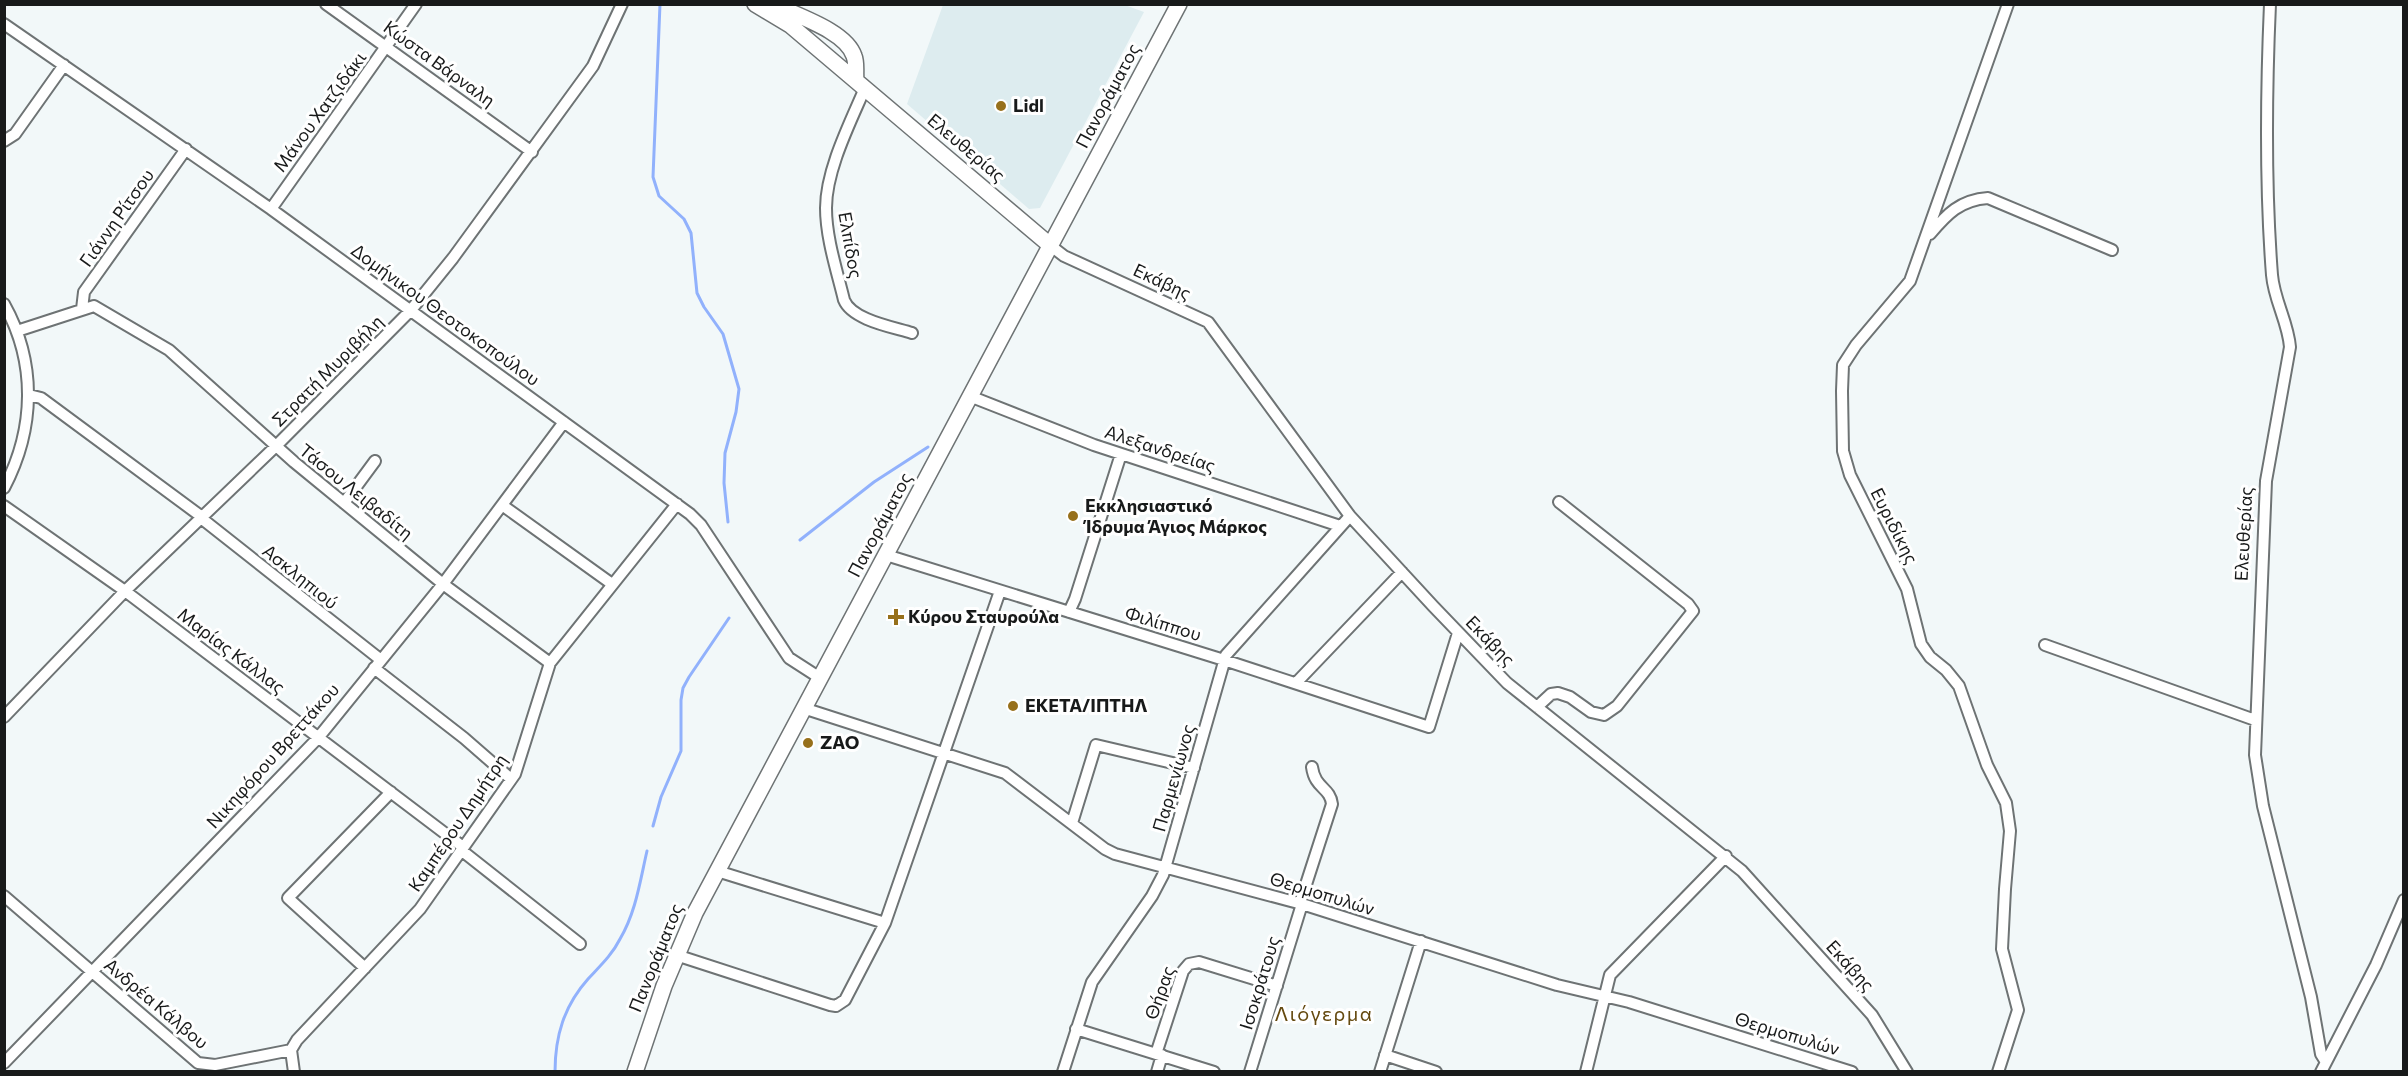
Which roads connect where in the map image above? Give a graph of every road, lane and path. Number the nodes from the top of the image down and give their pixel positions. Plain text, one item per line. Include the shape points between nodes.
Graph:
1 (326, 4) edge
2 (416, 4) edge
3 (622, 4) edge
4 (755, 4) edge
5 (774, 4) edge
6 (1179, 4) edge
7 (2008, 4) edge
8 (2270, 4) edge
9 (4, 24) edge
10 (387, 46) junction
11 (64, 65) junction
12 (861, 84) junction
13 (4, 141) edge
14 (186, 149) junction
15 (532, 152) junction
16 (271, 208) junction
17 (1927, 236) junction
18 (1051, 246) junction
19 (2112, 250) dead end
20 (4, 304) edge
21 (82, 309) junction
22 (411, 310) junction
23 (17, 331) junction
24 (912, 333) dead end
25 (29, 395) junction
26 (972, 397) junction
27 (564, 422) junction
28 (275, 447) junction
29 (1121, 454) junction
30 (375, 460) dead end
31 (4, 488) edge
32 (1559, 502) dead end
33 (344, 503) junction
34 (676, 504) junction
35 (502, 505) junction
36 (4, 506) edge
37 (1350, 516) junction
38 (202, 518) junction
39 (1340, 526) junction
40 (886, 555) junction
41 (1402, 572) junction
42 (443, 584) junction
43 (612, 584) junction
44 (125, 591) junction
45 (1000, 591) junction
46 (1069, 612) junction
47 (1458, 633) junction
48 (2045, 645) dead end
49 (1224, 660) junction
50 (550, 663) junction
51 (377, 664) junction
52 (820, 678) junction
53 (1296, 683) junction
54 (1537, 706) junction
55 (803, 708) junction
56 (4, 717) edge
57 (2255, 720) junction
58 (318, 738) junction
59 (943, 753) junction
60 (1312, 766) dead end
61 (1194, 768) junction
62 (511, 779) junction
63 (391, 792) junction
64 (1072, 823) junction
65 (462, 849) junction
66 (1726, 856) junction
67 (1165, 868) junction
68 (717, 871) junction
69 (4, 896) edge
70 (2403, 900) edge
71 (1301, 904) junction
72 (885, 923) junction
73 (1420, 941) junction
74 (580, 944) dead end
75 (676, 955) junction
76 (365, 968) junction
77 (93, 972) junction
78 (1277, 986) junction
79 (1603, 997) junction
80 (1076, 1029) junction
81 (291, 1050) junction
82 (1159, 1055) junction
83 (1385, 1055) junction
84 (4, 1063) edge
85 (2323, 1067) edge
86 (294, 1071) edge
87 (635, 1071) edge
88 (1063, 1071) edge
89 (1157, 1071) edge
90 (1214, 1071) edge
91 (1250, 1071) edge
92 (1380, 1071) edge
93 (1436, 1071) edge
94 (1586, 1071) edge
95 (1852, 1071) edge
96 (1906, 1071) edge
97 (1998, 1071) edge

1 - 10 street, Κώστα Βάρναλη
2 - 10 street, Μάνου Χατζιδάκι
3 - 15 street, Στρατή Μυριβήλη via 593,66
4 - 12 main road, Ελευθερίας via 782,18
5 - 12 main road via 844,42 854,56
6 - 18 main road, Πανοράματος
7 - 17 street, Ευριδίκης
8 - 57 street, Ελευθερίας via 2266,108 2268,223 2275,294 2290,347 2266,481
9 - 11 street, Δομήνικου Θεοτοκοπούλου
10 - 15 street, Κώστα Βάρναλη
10 - 16 street, Μάνου Χατζιδάκι
11 - 13 street via 15,134
11 - 14 street, Δομήνικου Θεοτοκοπούλου
12 - 18 main road, Ελευθερίας
12 - 24 street, Ελπίδος via 831,179 828,228 849,309
14 - 16 street, Δομήνικου Θεοτοκοπούλου
14 - 21 street, Γιάννη Ρίτσου via 84,292
15 - 22 street, Στρατή Μυριβήλη
16 - 22 street, Δομήνικου Θεοτοκοπούλου
17 - 19 street via 1951,210 1975,199 1988,198
17 - 97 street, Ευριδίκης via 1910,280 1843,365 1843,451 1862,501 1907,590 1921,644 1959,686 1987,765 2006,803 2010,831 2002,948 2018,1010
18 - 26 main road, Πανοράματος
18 - 37 street, Εκάβης via 1064,256 1208,322
20 - 23 street
21 - 23 street
21 - 28 street, Τάσου Λειβαδίτη via 97,307 169,350
22 - 27 street, Δομήνικου Θεοτοκοπούλου
22 - 28 street, Στρατή Μυριβήλη
23 - 25 street via 27,364
25 - 31 street via 21,446
25 - 38 street, Ασκληπιού via 41,398
26 - 29 street, Αλεξανδρείας
26 - 40 main road, Πανοράματος
27 - 34 street, Δομήνικου Θεοτοκοπούλου
27 - 35 street, Νικηφόρου Βρεττάκου
28 - 33 street, Τάσου Λειβαδίτη
28 - 38 street, Στρατή Μυριβήλη
29 - 39 street, Αλεξανδρείας
29 - 46 street
30 - 33 street
32 - 54 street via 1693,611 1617,706 1604,715 1558,693
33 - 42 street, Τάσου Λειβαδίτη
34 - 43 street, Καμπέρου Δημήτρη
34 - 52 street, Δομήνικου Θεοτοκοπούλου via 700,525 789,658
35 - 42 street, Νικηφόρου Βρεττάκου
35 - 43 street
36 - 44 street, Μαρίας Κάλλας
37 - 39 street, Παρμενίωνος
37 - 41 street, Εκάβης
38 - 44 street, Στρατή Μυριβήλη
38 - 51 street, Ασκληπιού
39 - 49 street, Παρμενίωνος via 1237,640
40 - 45 street, Φιλίππου
40 - 52 main road, Πανοράματος
41 - 47 street, Εκάβης
41 - 53 street
42 - 50 street, Τάσου Λειβαδίτη
42 - 51 street, Νικηφόρου Βρεττάκου
43 - 50 street, Καμπέρου Δημήτρη
44 - 56 street, Στρατή Μυριβήλη
44 - 58 street, Μαρίας Κάλλας
45 - 46 street, Φιλίππου
45 - 59 street
46 - 49 street, Φιλίππου
47 - 53 street, Φιλίππου via 1429,727
47 - 54 street, Εκάβης
48 - 57 street
49 - 53 street, Φιλίππου
49 - 61 street, Παρμενίωνος
50 - 62 street, Καμπέρου Δημήτρη via 519,767
51 - 58 street, Νικηφόρου Βρεττάκου
51 - 62 street, Ασκληπιού
52 - 55 main road, Πανοράματος
54 - 66 street, Εκάβης
55 - 59 street, Θερμοπυλών
55 - 68 main road, Πανοράματος
57 - 85 street, Ελευθερίας via 2261,796 2311,997
58 - 63 street, Μαρίας Κάλλας
58 - 77 street, Νικηφόρου Βρεττάκου
59 - 64 street, Θερμοπυλών via 1005,773
59 - 72 street
60 - 71 street, Ισοκράτους via 1314,780 1330,794 1332,804
61 - 64 street via 1096,745
61 - 67 street, Παρμενίωνος
62 - 65 street, Καμπέρου Δημήτρη
63 - 65 street, Μαρίας Κάλλας
63 - 76 street via 288,898
64 - 67 street, Θερμοπυλών via 1108,851
65 - 74 street, Μαρίας Κάλλας
65 - 76 street, Καμπέρου Δημήτρη via 420,909
66 - 79 street via 1610,975
66 - 96 street, Εκάβης via 1872,1015
67 - 71 street, Θερμοπυλών
67 - 80 street, Παρμενίωνος via 1152,896 1092,982
68 - 72 street
68 - 75 main road, Πανοράματος
69 - 77 street, Ανδρέα Κάλβου
70 - 85 street via 2376,965
71 - 73 street, Θερμοπυλών
71 - 78 street, Ισοκράτους
72 - 75 street via 842,1004 830,1005
73 - 79 street, Θερμοπυλών
73 - 83 street
75 - 87 main road, Πανοράματος
76 - 81 street, Καμπέρου Δημήτρη
77 - 81 street, Ανδρέα Κάλβου via 198,1063 215,1065
77 - 84 street, Νικηφόρου Βρεττάκου
78 - 82 street, Θήρας via 1199,962 1189,964 1183,971
78 - 91 street, Ισοκράτους
79 - 94 street
79 - 95 street, Θερμοπυλών
80 - 82 street
80 - 88 street, Παρμενίωνος
81 - 86 street
82 - 89 street
82 - 90 street
83 - 92 street
83 - 93 street

